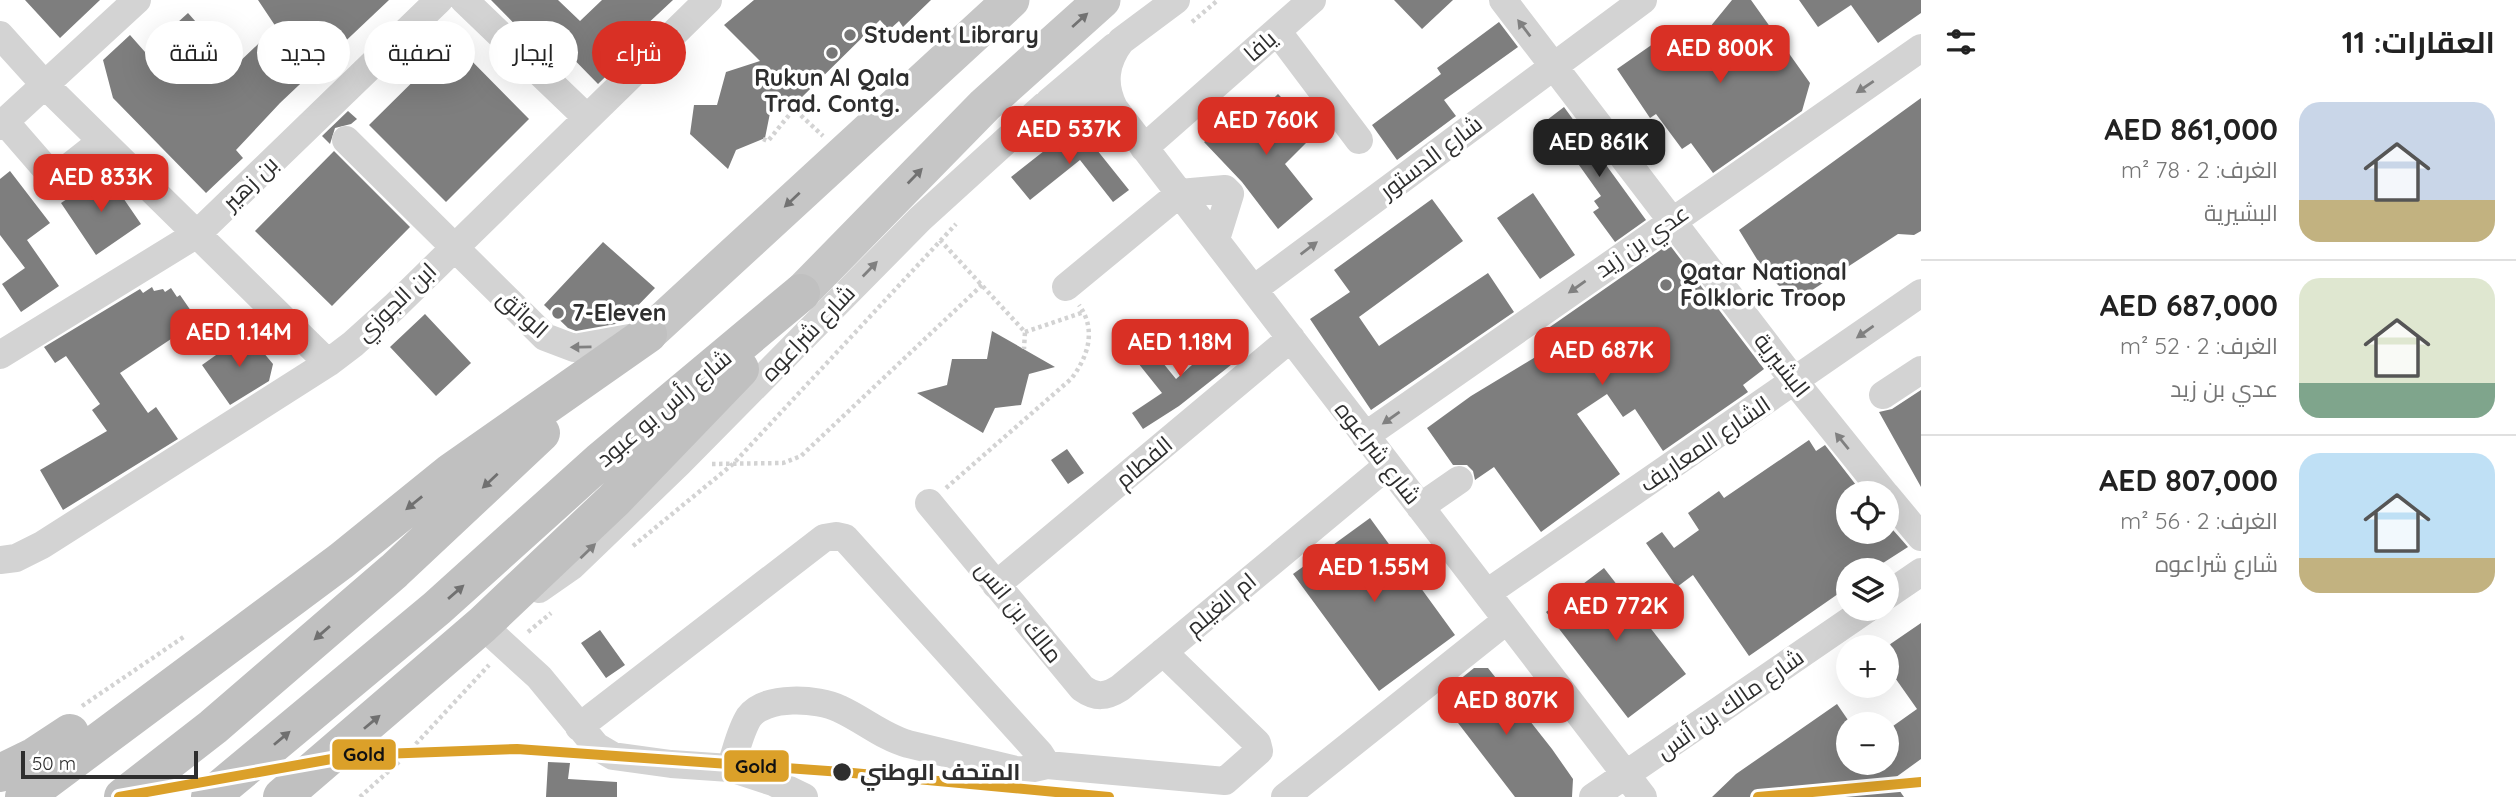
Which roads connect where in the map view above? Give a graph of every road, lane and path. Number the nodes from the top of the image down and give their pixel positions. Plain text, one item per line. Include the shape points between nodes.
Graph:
1 (137, 0) edge
2 (439, 0) edge
3 (464, 0) edge
4 (708, 0) edge
5 (1011, 0) edge
6 (1102, 0) edge
7 (1175, 0) edge
8 (1312, 0) edge
9 (1503, 0) edge
10 (1643, 0) edge
11 (1278, 31) junction
12 (0, 35) edge
13 (1121, 41) junction
14 (1921, 48) edge
15 (1553, 66) junction
16 (46, 85) junction
17 (1044, 106) junction
18 (1114, 108) junction
19 (586, 117) junction
20 (3, 124) edge
21 (762, 139) dead end
22 (346, 140) dead end
23 (102, 141) junction
24 (1359, 141) dead end
25 (1144, 148) junction
26 (842, 153) junction
27 (1180, 193) junction
28 (920, 219) junction
29 (1672, 219) junction
30 (197, 234) junction
31 (1216, 239) junction
32 (453, 247) junction
33 (982, 285) junction
34 (1066, 288) joint
35 (1254, 289) junction
36 (801, 293) junction
37 (1921, 293) edge
38 (1084, 312) junction
39 (1025, 332) junction
40 (648, 334) junction
41 (1291, 338) junction
42 (1024, 349) dead end
43 (0, 355) edge
44 (328, 363) junction
45 (1921, 370) edge
46 (1795, 382) junction
47 (1883, 395) dead end
48 (1365, 436) junction
49 (679, 464) junction
50 (1387, 466) junction
51 (1459, 480) dead end
52 (1875, 481) edge
53 (929, 503) joint
54 (1420, 507) junction
55 (1899, 510) edge
56 (1921, 537) edge
57 (0, 560) edge
58 (341, 561) junction
59 (1921, 572) edge
60 (996, 585) junction
61 (1899, 587) edge
62 (1487, 593) junction
63 (510, 597) junction
64 (1507, 620) junction
65 (1851, 621) edge
66 (482, 625) junction
67 (194, 629) dead end
68 (1163, 652) junction
69 (1120, 688) joint
70 (79, 708) dead end
71 (579, 727) junction
72 (1047, 765) junction
73 (730, 768) junction
74 (0, 773) edge
75 (1635, 786) edge
76 (24, 797) edge
77 (123, 797) edge
78 (210, 797) edge
79 (282, 797) edge
80 (804, 797) edge
81 (1285, 797) edge
82 (1592, 797) edge

1 - 16 street
2 - 30 street, بن زهير
3 - 19 street
4 - 19 street, ابن الجوزي
5 - 26 main road
36 -> 6 main road, شارع رأس بو عبود via 985,105
7 - 13 street, شارع شراعوه
8 - 11 street, يافا
15 -> 9 street, البشيرية
10 - 15 street, شارع الدستور
11 - 24 street
11 - 25 street, يافا
12 - 16 street
13 - 17 street
13 - 18 street, شارع شراعوه via 1107,71
14 -> 29 street, عدي بن زيد
15 - 29 street, البشيرية
35 -> 15 street, شارع الدستور
16 - 20 street
16 - 23 street
17 - 18 street, شارع شراعوه via 1083,97
17 - 28 street, شارع شراعوه
18 - 25 street, شارع شراعوه
19 - 32 street, ابن الجوزي
20 - 23 street via 52,176
21 - 26 path via 768,141 794,109
22 - 32 street, الواثق
23 - 30 street
25 - 27 street, شارع شراعوه
26 -> 40 main road
27 - 31 street, شارع شراعوه
27 - 31 street via 1225,189 1230,194
27 - 34 street
28 - 33 path
49 -> 28 street, شارع شراعوه
29 - 46 street, البشيرية
29 -> 48 street, عدي بن زيد
30 - 43 street, بن زهير
30 - 44 street
31 - 35 street, شارع شراعوه
40 -> 32 street, الواثق via 588,348 554,342
32 - 44 street, ابن الجوزي via 394,307
33 - 39 path
33 - 49 path via 801,456 783,463
34 - 38 path
35 - 41 street, شارع شراعوه
36 - 63 highway via 706,408
78 -> 36 highway, شارع رأس بو عبود
37 -> 46 street, الشارع المعاريف
38 - 39 path
38 - 53 path via 1090,343 1085,361 1071,379
39 - 42 path
40 -> 58 highway via 452,472
40 -> 77 highway via 394,572 213,727
41 - 48 street, شارع شراعوه
41 - 60 street, الفطام
44 - 57 street, ابن الجوزي via 42,545
45 - 47 street
52 -> 46 street, البشيرية
46 - 62 street, الشارع المعاريف
48 - 50 street, شارع شراعوه
63 -> 49 street, شارع شراعوه via 537,590 562,575
50 - 54 street, شارع شراعوه
50 - 68 street, ام الغيلم
51 - 54 street
53 - 60 street, مالك بن انس
54 - 62 street, شارع شراعوه
55 - 56 street, البشيرية
58 - 74 highway via 249,614 35,756
58 - 76 highway
59 - 61 street
60 - 69 street, مالك بن انس via 1082,688 1098,696
62 - 64 street, شارع شراعوه
63 - 66 highway
64 - 75 street, شارع شراعوه
64 - 81 street
65 - 75 street, شارع مالك بن أنس
66 - 71 street via 539,677
79 -> 66 highway
67 - 70 path
68 - 69 street, ام الغيلم
68 - 72 street via 1257,743 1259,751 1229,779 1219,781
71 - 72 street via 824,538 836,536 845,538
71 - 73 street via 596,746 614,756
72 - 73 street via 1020,771 908,744 892,740 834,706 779,699 751,715
73 - 80 street
75 - 82 street, شارع مالك بن أنس

